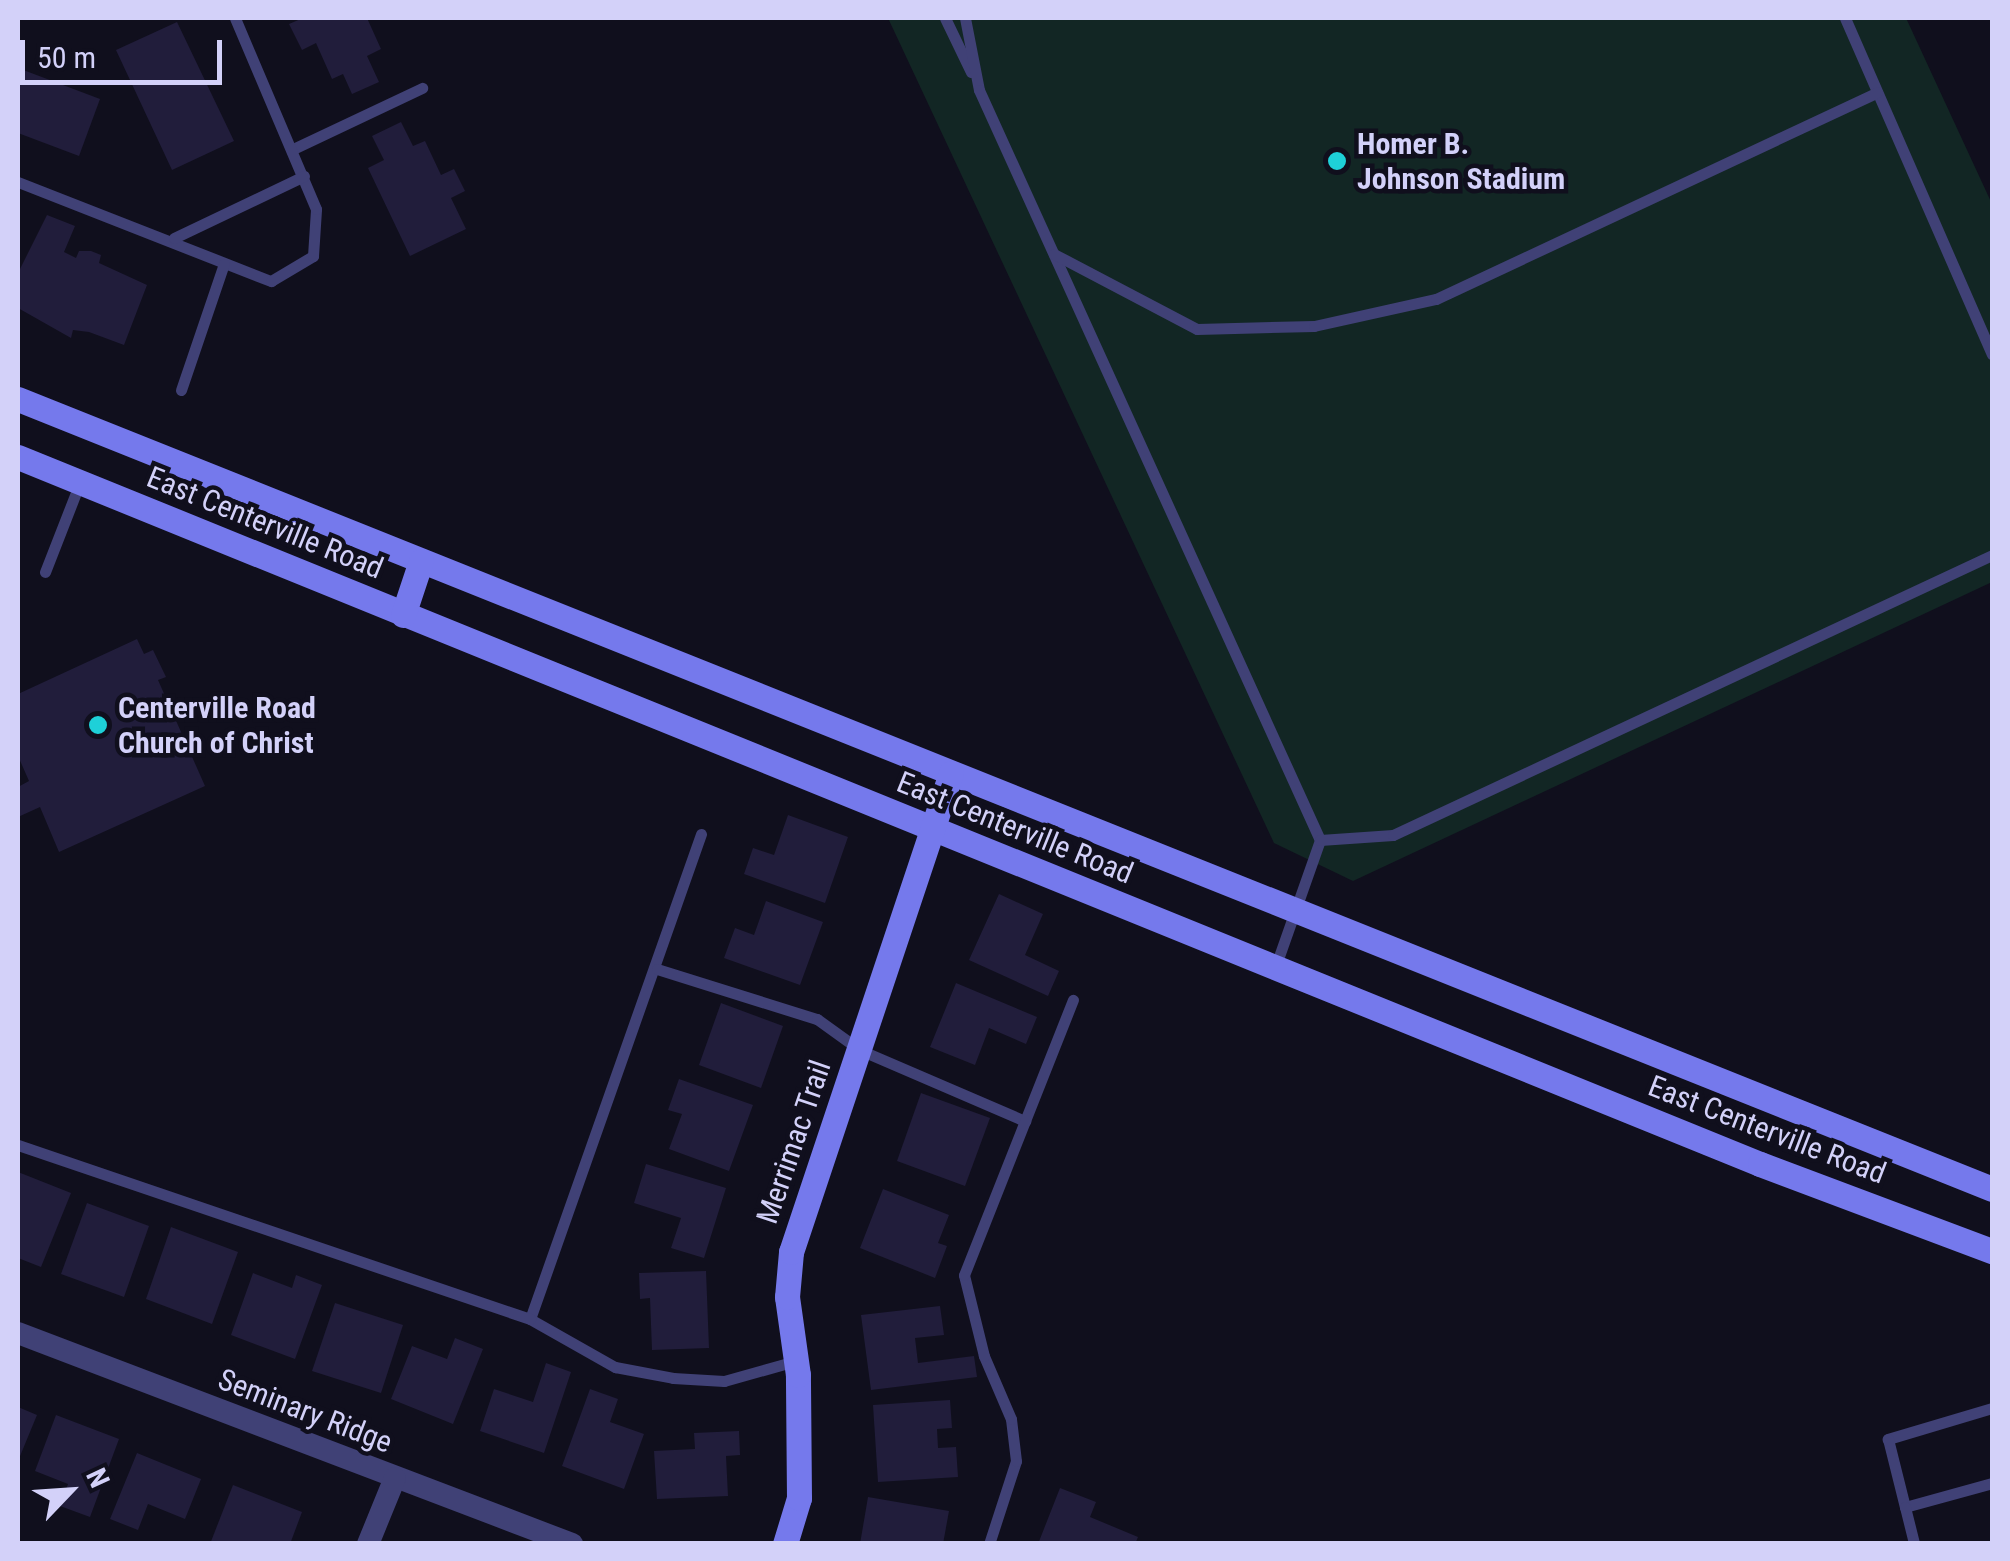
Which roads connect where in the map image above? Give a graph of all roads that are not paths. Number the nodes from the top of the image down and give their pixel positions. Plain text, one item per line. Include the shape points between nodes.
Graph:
1 (235, 18) edge
2 (945, 18) edge
3 (965, 18) edge
4 (1844, 18) edge
5 (422, 88) dead end
6 (979, 90) junction
7 (1877, 92) junction
8 (293, 149) junction
9 (304, 176) junction
10 (18, 182) edge
11 (174, 238) junction
12 (1054, 254) junction
13 (224, 264) junction
14 (1992, 354) edge
15 (181, 390) dead end
16 (18, 400) edge
17 (18, 457) edge
18 (80, 482) junction
19 (1992, 555) edge
20 (421, 562) junction
21 (45, 572) dead end
22 (403, 614) junction
23 (950, 773) junction
24 (934, 830) junction
25 (701, 834) dead end
26 (1320, 840) junction
27 (1298, 911) junction
28 (657, 968) junction
29 (1275, 968) junction
30 (1073, 1000) dead end
31 (860, 1050) junction
32 (1024, 1121) junction
33 (18, 1145) edge
34 (1992, 1189) edge
35 (1992, 1251) edge
36 (530, 1319) junction
37 (18, 1334) edge
38 (796, 1360) junction
39 (1992, 1408) edge
40 (395, 1478) junction
41 (1992, 1483) edge
42 (1905, 1506) junction
43 (570, 1543) edge
44 (368, 1544) edge
45 (785, 1544) edge
46 (989, 1544) edge
47 (1914, 1544) edge

1 - 8 lane
2 - 6 lane
3 - 6 lane
4 - 7 lane
5 - 8 lane
6 - 12 lane
7 - 12 lane via 1436,299 1314,326 1198,329
7 - 14 lane
8 - 9 lane
9 - 11 lane
9 - 13 lane via 316,209 314,256 271,280
10 - 11 lane
11 - 13 lane
12 - 26 lane
13 - 15 lane
16 - 20 main road, East Centerville Road
17 - 18 main road, East Centerville Road
18 - 21 lane
18 - 22 main road, East Centerville Road
19 - 26 lane via 1392,836
20 - 22 main road
20 - 23 main road, East Centerville Road
22 - 24 main road, East Centerville Road
23 - 24 main road, Merrimac Trail
23 - 27 main road, East Centerville Road
24 - 29 main road, East Centerville Road
24 - 31 main road, Merrimac Trail
25 - 28 lane
26 - 27 lane
27 - 29 lane
27 - 34 main road, East Centerville Road
28 - 31 lane via 818,1019
28 - 36 lane
29 - 35 main road, East Centerville Road
30 - 32 lane
31 - 32 lane
31 - 38 main road, Merrimac Trail via 791,1252 787,1297
32 - 46 lane via 964,1275 984,1356 1011,1419 1016,1462
33 - 36 lane
36 - 38 lane via 615,1367 673,1378 724,1381
37 - 40 street, Seminary Ridge
38 - 45 main road, Merrimac Trail via 799,1498
39 - 42 lane via 1888,1439
40 - 43 street, Seminary Ridge
40 - 44 street
41 - 42 lane
42 - 47 lane

